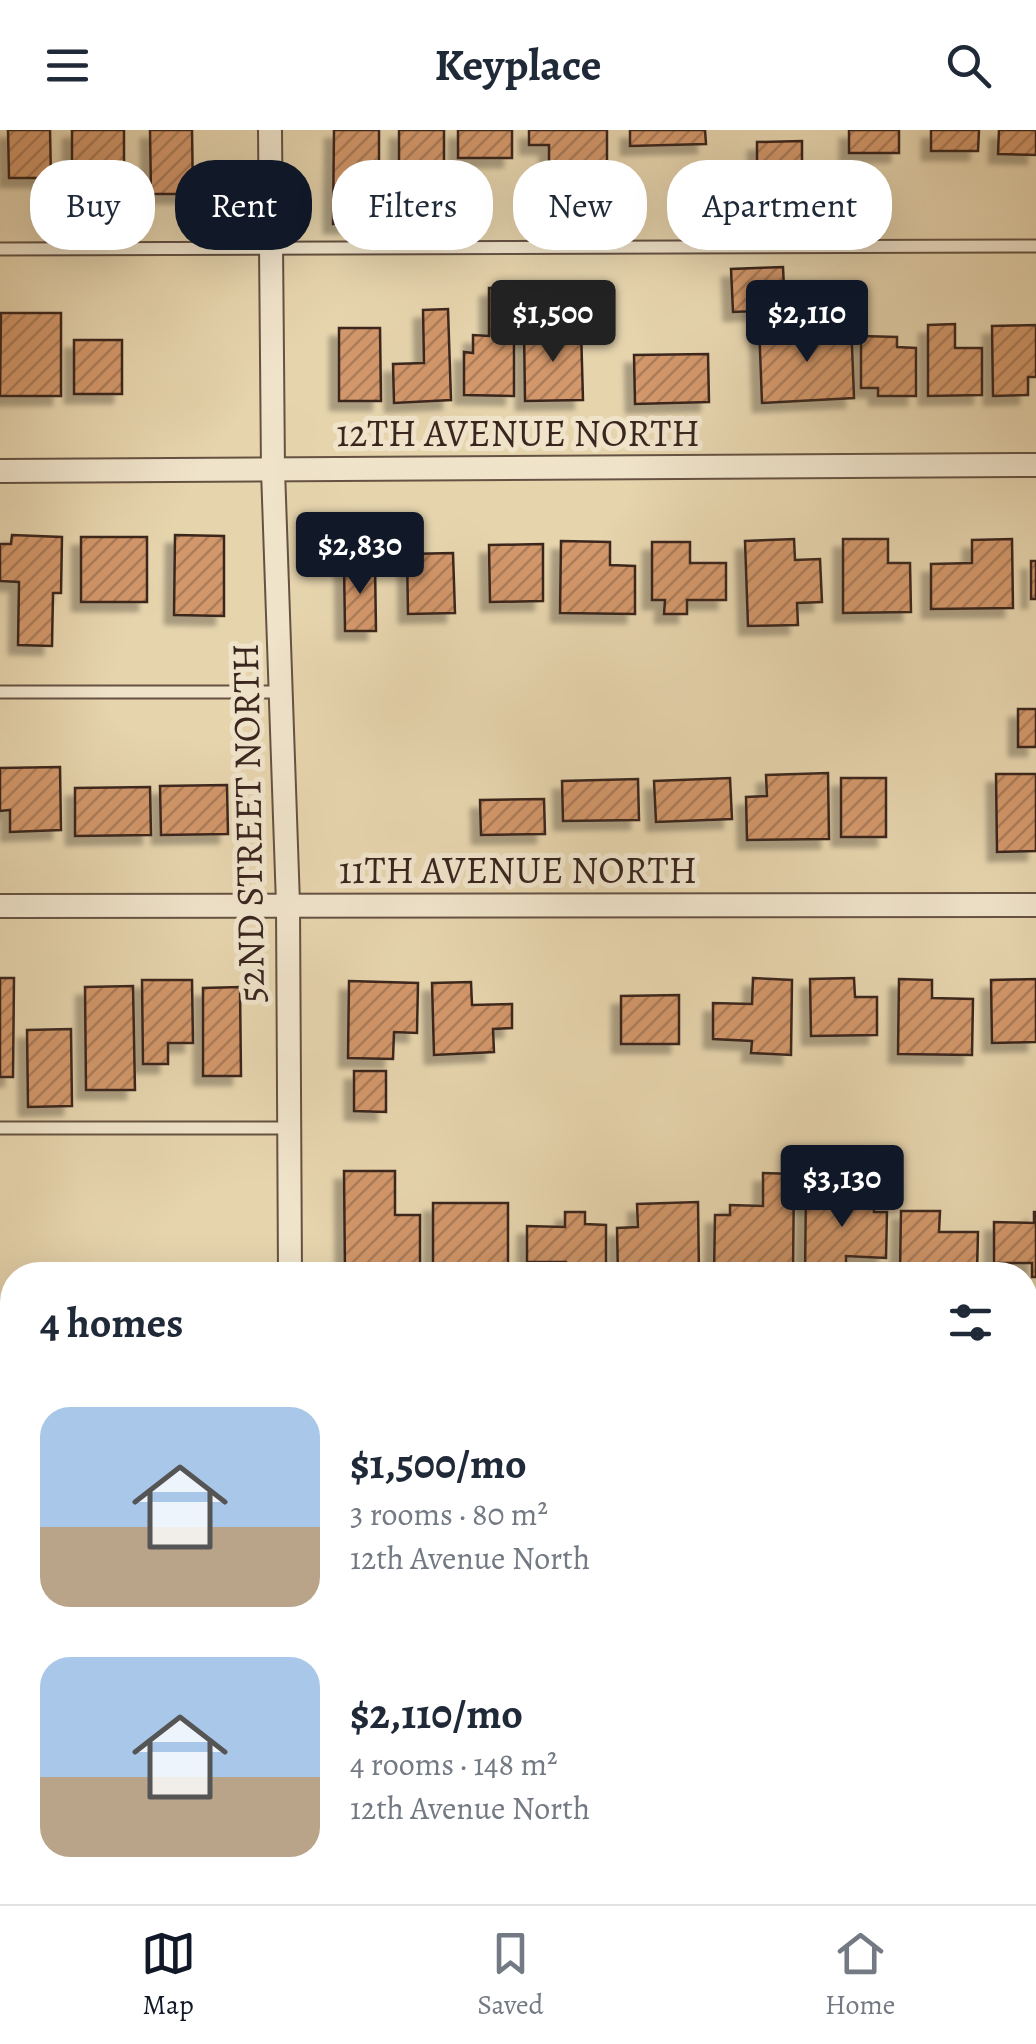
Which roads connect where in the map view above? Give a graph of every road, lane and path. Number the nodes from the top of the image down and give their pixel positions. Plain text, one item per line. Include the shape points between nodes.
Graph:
1 (270, 130) edge
2 (271, 160) edge
3 (1036, 246) edge
4 (0, 249) edge
5 (175, 249) edge
6 (312, 249) edge
7 (272, 250) edge
8 (1036, 465) edge
9 (273, 470) junction
10 (0, 471) edge
11 (0, 692) edge
12 (281, 692) junction
13 (288, 904) junction
14 (1036, 905) edge
15 (0, 906) edge
16 (0, 1128) edge
17 (289, 1128) junction
18 (290, 1262) edge

1 - 2 street, 52ND STREET NORTH
3 - 6 lane
4 - 5 lane
7 - 9 street, 52ND STREET NORTH
8 - 9 street, 12TH AVENUE NORTH
9 - 10 street, 12TH AVENUE NORTH
9 - 12 street, 52ND STREET NORTH
11 - 12 lane
12 - 13 street, 52ND STREET NORTH
13 - 14 street, 11TH AVENUE NORTH
13 - 15 street, 11TH AVENUE NORTH
13 - 17 street, 52ND STREET NORTH
16 - 17 lane
17 - 18 street, 52ND STREET NORTH

